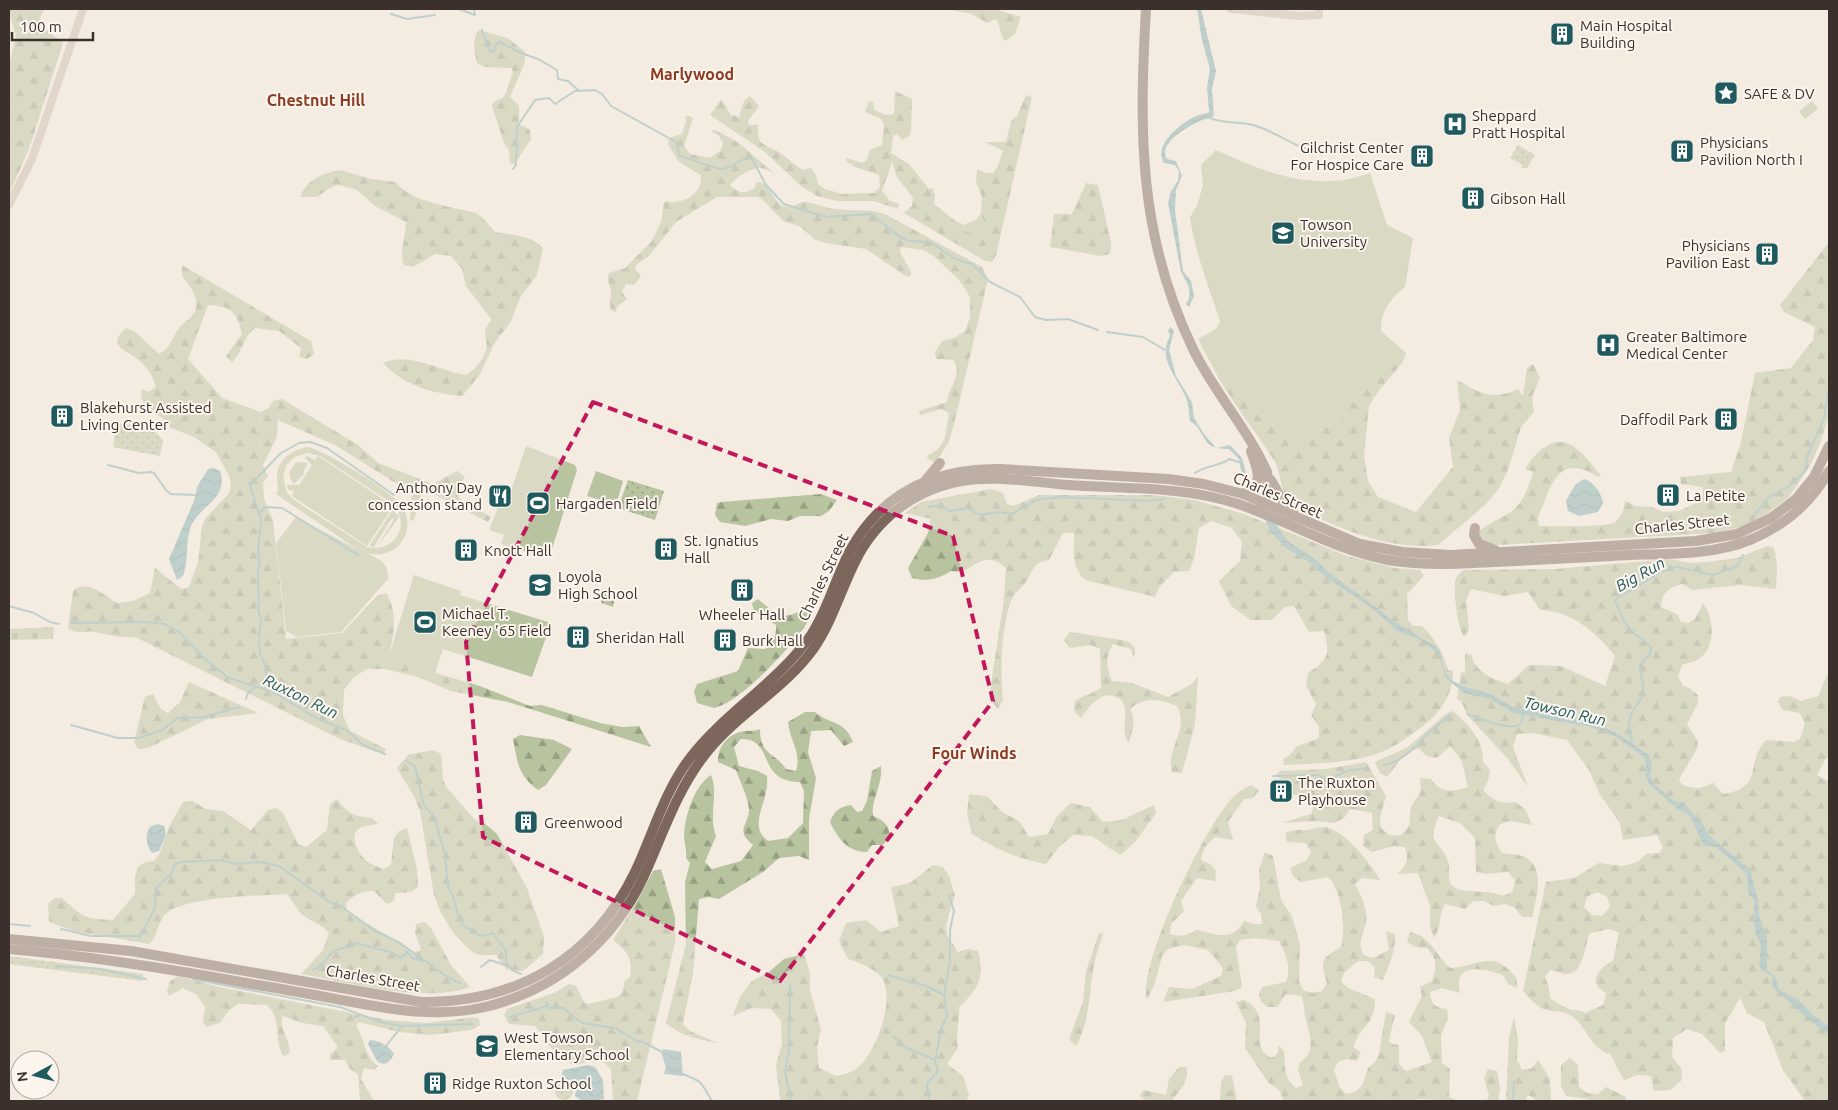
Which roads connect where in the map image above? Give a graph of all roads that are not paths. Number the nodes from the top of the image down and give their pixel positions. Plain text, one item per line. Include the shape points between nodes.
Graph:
1 (83, 9) edge
2 (1146, 9) edge
3 (1231, 9) edge
4 (1319, 9) edge
5 (9, 206) edge
6 (1246, 435) junction
7 (1829, 446) edge
8 (1829, 471) edge
9 (1268, 477) junction
10 (922, 493) junction
11 (1243, 494) junction
12 (1264, 503) junction
13 (1260, 513) junction
14 (871, 518) junction
15 (1303, 520) junction
16 (1475, 528) dead end
17 (1501, 552) junction
18 (847, 581) junction
19 (9, 939) edge
20 (9, 949) edge

1 - 5 street via 32,159
2 - 6 main road via 1142,150 1158,249 1194,351
3 - 4 street via 1307,16 1319,15
6 - 9 main road
6 - 11 main road via 1258,478 1256,486
7 - 17 main road, Charles Street via 1814,477 1796,499 1771,518 1738,534 1696,540
8 - 13 main road, Charles Street via 1818,490 1800,509 1766,532 1732,546 1689,551 1422,564 1388,560 1340,548
9 - 12 main road via 1268,494
9 - 15 main road via 1285,505
10 - 13 main road, Charles Street via 952,483 992,479 1188,492
10 - 14 main road via 897,503 879,518
10 - 18 main road, Charles Street via 901,506 875,530 858,555
11 - 12 main road, Charles Street
11 - 14 main road, Charles Street via 1204,484 1159,478 970,469 925,481 900,495
12 - 13 main road
12 - 15 main road, Charles Street
14 - 18 main road via 871,527 848,566
14 - 19 main road, Charles Street via 852,547 805,644 708,737 689,760 613,910 576,952 529,981 480,998 421,1002 131,951
15 - 17 main road, Charles Street via 1348,540 1395,551 1438,555
16 - 17 main road via 1474,535 1479,544
18 - 20 main road, Charles Street via 823,633 808,656 788,679 715,743 691,774 679,794 638,889 621,916 582,959 536,989 483,1007 420,1014 130,962

